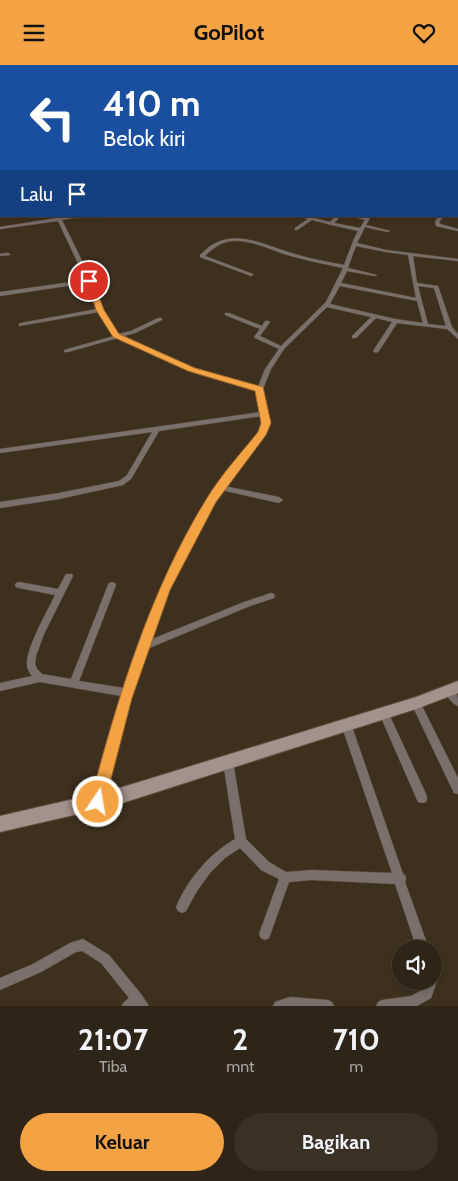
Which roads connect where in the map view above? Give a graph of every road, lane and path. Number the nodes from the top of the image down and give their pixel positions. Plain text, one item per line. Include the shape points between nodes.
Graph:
1 (58, 217) edge
2 (303, 217) edge
3 (338, 217) edge
4 (441, 217) edge
5 (369, 218) edge
6 (311, 219) junction
7 (330, 223) junction
8 (0, 228) edge
9 (363, 228) junction
10 (297, 229) dead end
11 (458, 230) edge
12 (388, 231) dead end
13 (354, 244) junction
14 (8, 254) dead end
15 (0, 255) edge
16 (410, 255) junction
17 (458, 260) edge
18 (346, 268) junction
19 (251, 275) dead end
20 (375, 275) dead end
21 (89, 281) junction
22 (339, 284) junction
23 (415, 284) junction
24 (0, 294) edge
25 (420, 300) junction
26 (326, 305) junction
27 (100, 310) junction
28 (227, 314) dead end
29 (374, 317) junction
30 (160, 319) dead end
31 (395, 321) junction
32 (267, 322) dead end
33 (21, 325) dead end
34 (426, 325) junction
35 (262, 328) junction
36 (449, 329) junction
37 (116, 335) junction
38 (354, 337) dead end
39 (458, 337) edge
40 (282, 348) junction
41 (66, 351) dead end
42 (376, 351) dead end
43 (260, 389) junction
44 (264, 414) junction
45 (156, 430) junction
46 (0, 451) edge
47 (219, 487) junction
48 (279, 499) dead end
49 (0, 505) edge
50 (69, 577) dead end
51 (19, 585) dead end
52 (112, 585) dead end
53 (60, 593) junction
54 (272, 596) dead end
55 (142, 647) junction
56 (40, 677) junction
57 (74, 683) junction
58 (0, 687) edge
59 (127, 693) junction
60 (455, 693) edge
61 (416, 703) junction
62 (384, 713) junction
63 (346, 724) junction
64 (228, 763) junction
65 (458, 789) edge
66 (422, 798) dead end
67 (98, 802) junction
68 (0, 824) edge
69 (241, 842) junction
70 (285, 877) junction
71 (401, 879) junction
72 (182, 907) dead end
73 (265, 934) dead end
74 (421, 940) edge
75 (0, 984) edge
76 (428, 990) edge
77 (136, 1003) edge
78 (309, 1005) edge
79 (279, 1006) edge
80 (328, 1006) edge
81 (382, 1006) edge

1 - 8 street
1 - 21 street
2 - 6 street
3 - 7 street
4 - 11 street via 438,225
5 - 9 street
6 - 7 street
6 - 10 street
7 - 9 street
9 - 12 street
9 - 13 street
13 - 16 street
13 - 18 street
14 - 15 street
16 - 17 street
16 - 23 street
18 - 19 street via 290,255 242,239 223,240 202,256
18 - 20 street
18 - 22 street
21 - 24 street
21 - 27 street
22 - 25 street
22 - 26 street
23 - 25 street
23 - 36 street via 436,287
25 - 34 street
26 - 29 street
26 - 40 street
27 - 33 street
27 - 37 street
28 - 35 street
29 - 31 street
29 - 38 street
30 - 37 street via 140,329
31 - 34 street
31 - 42 street
32 - 35 street
34 - 36 street
35 - 40 street via 257,336 259,339
36 - 39 street
37 - 41 street
37 - 43 street via 191,369
40 - 43 street
43 - 44 street
44 - 45 street
44 - 47 street via 266,423 262,433
45 - 46 street
45 - 49 street via 129,477 121,483
47 - 48 street
47 - 55 street via 166,586
50 - 53 street
51 - 53 street
52 - 57 street
53 - 56 street via 34,651 31,664
54 - 55 street
55 - 59 street
56 - 57 street
56 - 58 street
57 - 59 street
59 - 67 street
60 - 61 street
61 - 62 street
61 - 65 street
62 - 63 street
62 - 66 street
63 - 64 street
63 - 71 street
64 - 67 street
64 - 69 street
67 - 68 street
69 - 70 street via 265,866
69 - 72 street via 209,864
70 - 71 street
70 - 73 street
71 - 74 street
75 - 77 street via 83,945 105,959
76 - 81 street via 427,995 412,1002
78 - 79 street via 290,1003
78 - 80 street

